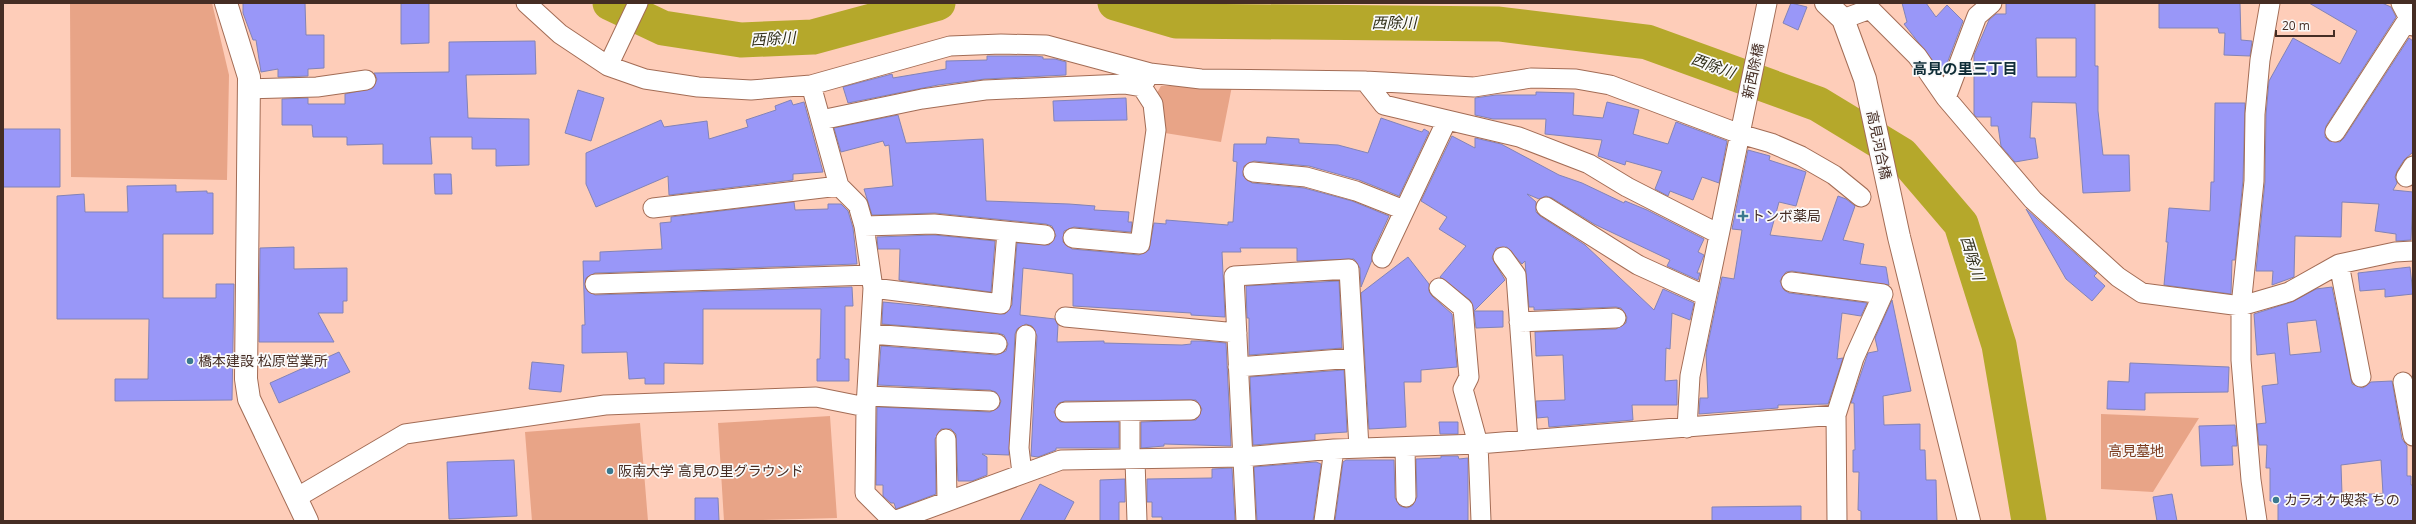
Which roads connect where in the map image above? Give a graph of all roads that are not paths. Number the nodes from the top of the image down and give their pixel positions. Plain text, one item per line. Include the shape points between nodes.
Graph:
1 (226, 3) edge
2 (526, 3) edge
3 (638, 3) edge
4 (1826, 3) edge
5 (1992, 3) edge
6 (2270, 3) edge
7 (1767, 6) edge
8 (2407, 16) edge
9 (1843, 18) junction
10 (608, 66) junction
11 (366, 80) dead end
12 (1146, 80) junction
13 (1365, 81) junction
14 (811, 85) junction
15 (249, 88) junction
16 (1946, 98) junction
17 (821, 120) junction
18 (1447, 120) junction
19 (2335, 132) dead end
20 (1740, 133) junction
21 (1253, 172) dead end
22 (839, 186) junction
23 (1860, 197) dead end
24 (1546, 207) dead end
25 (653, 208) dead end
26 (1404, 210) junction
27 (864, 226) junction
28 (1007, 232) junction
29 (1719, 234) junction
30 (1045, 235) dead end
31 (1073, 238) dead end
32 (2413, 251) edge
33 (1503, 257) dead end
34 (1382, 258) dead end
35 (2339, 264) junction
36 (872, 282) junction
37 (1791, 282) dead end
38 (596, 284) dead end
39 (1439, 288) dead end
40 (1706, 296) junction
41 (2241, 306) junction
42 (1065, 317) dead end
43 (1616, 318) dead end
44 (1519, 322) junction
45 (1237, 333) junction
46 (871, 334) junction
47 (1026, 335) dead end
48 (997, 344) dead end
49 (1354, 358) junction
50 (1238, 367) junction
51 (2361, 377) dead end
52 (2403, 382) dead end
53 (866, 401) junction
54 (990, 401) dead end
55 (1191, 410) dead end
56 (1130, 411) junction
57 (1065, 412) dead end
58 (1836, 415) junction
59 (1687, 428) junction
60 (2413, 436) edge
61 (946, 439) dead end
62 (1528, 440) junction
63 (1478, 444) junction
64 (1405, 447) junction
65 (1359, 448) junction
66 (1334, 449) junction
67 (1243, 457) junction
68 (1132, 460) junction
69 (1022, 473) junction
70 (1406, 497) dead end
71 (296, 498) junction
72 (947, 500) junction
73 (307, 521) edge
74 (893, 521) edge
75 (1137, 521) edge
76 (1246, 521) edge
77 (1324, 521) edge
78 (1481, 521) edge
79 (1837, 521) edge
80 (1969, 521) edge
81 (2257, 521) edge

1 - 15 street via 249,77
2 - 10 street via 560,34
3 - 10 street
4 - 9 street
5 - 16 street via 1977,16
6 - 41 street via 2260,60 2255,114 2254,181
7 - 20 street, 新西除橋
8 - 19 street
9 - 16 street via 1870,9 1916,56
9 - 80 street, 高見河合橋 via 1864,78
10 - 14 street via 645,78 698,87 751,90
11 - 15 street via 317,87
12 - 13 street
12 - 14 street via 1046,45 986,44 950,46
12 - 17 street via 1124,84 985,90 922,99
12 - 31 street via 1153,104 1156,130 1140,244
13 - 18 street via 1384,105
13 - 20 street via 1474,87 1531,78 1576,80 1610,85
14 - 17 street
15 - 71 street via 246,379 249,399
16 - 41 street via 2033,200 2118,277 2142,293
17 - 22 street
18 - 26 street
18 - 29 street via 1519,136 1589,164 1627,188
20 - 23 street via 1800,156 1834,175
20 - 29 street, 新西除橋
21 - 26 street via 1306,176 1356,191
22 - 25 street
22 - 27 street via 858,205
24 - 40 street via 1638,265
26 - 34 street
27 - 28 street via 934,224
27 - 36 street
28 - 30 street
28 - 36 street via 1001,304
29 - 40 street, 新西除橋
32 - 35 street via 2395,252
33 - 44 street via 1516,275
35 - 41 street via 2289,292
35 - 51 street
36 - 38 street
36 - 46 street
37 - 58 street via 1883,294 1854,358
39 - 63 street via 1463,308 1469,377 1463,389
40 - 59 street, 新西除橋 via 1690,376
41 - 81 street via 2241,360
42 - 45 street
43 - 44 street
44 - 62 street
45 - 49 street via 1234,276 1349,269
45 - 50 street
46 - 48 street
46 - 53 street
47 - 69 street via 1019,448
49 - 50 street
49 - 65 street
50 - 67 street
52 - 60 street
53 - 54 street
53 - 71 street via 816,397 605,405 405,434
53 - 74 street via 864,493
55 - 56 street
56 - 57 street
56 - 68 street
58 - 59 street
58 - 79 street
59 - 62 street
61 - 72 street
62 - 63 street
63 - 64 street
63 - 78 street
64 - 65 street
64 - 70 street
65 - 66 street
66 - 67 street
66 - 77 street
67 - 68 street
67 - 76 street
68 - 69 street via 1061,460
68 - 75 street
69 - 72 street
71 - 73 street
72 - 74 street

